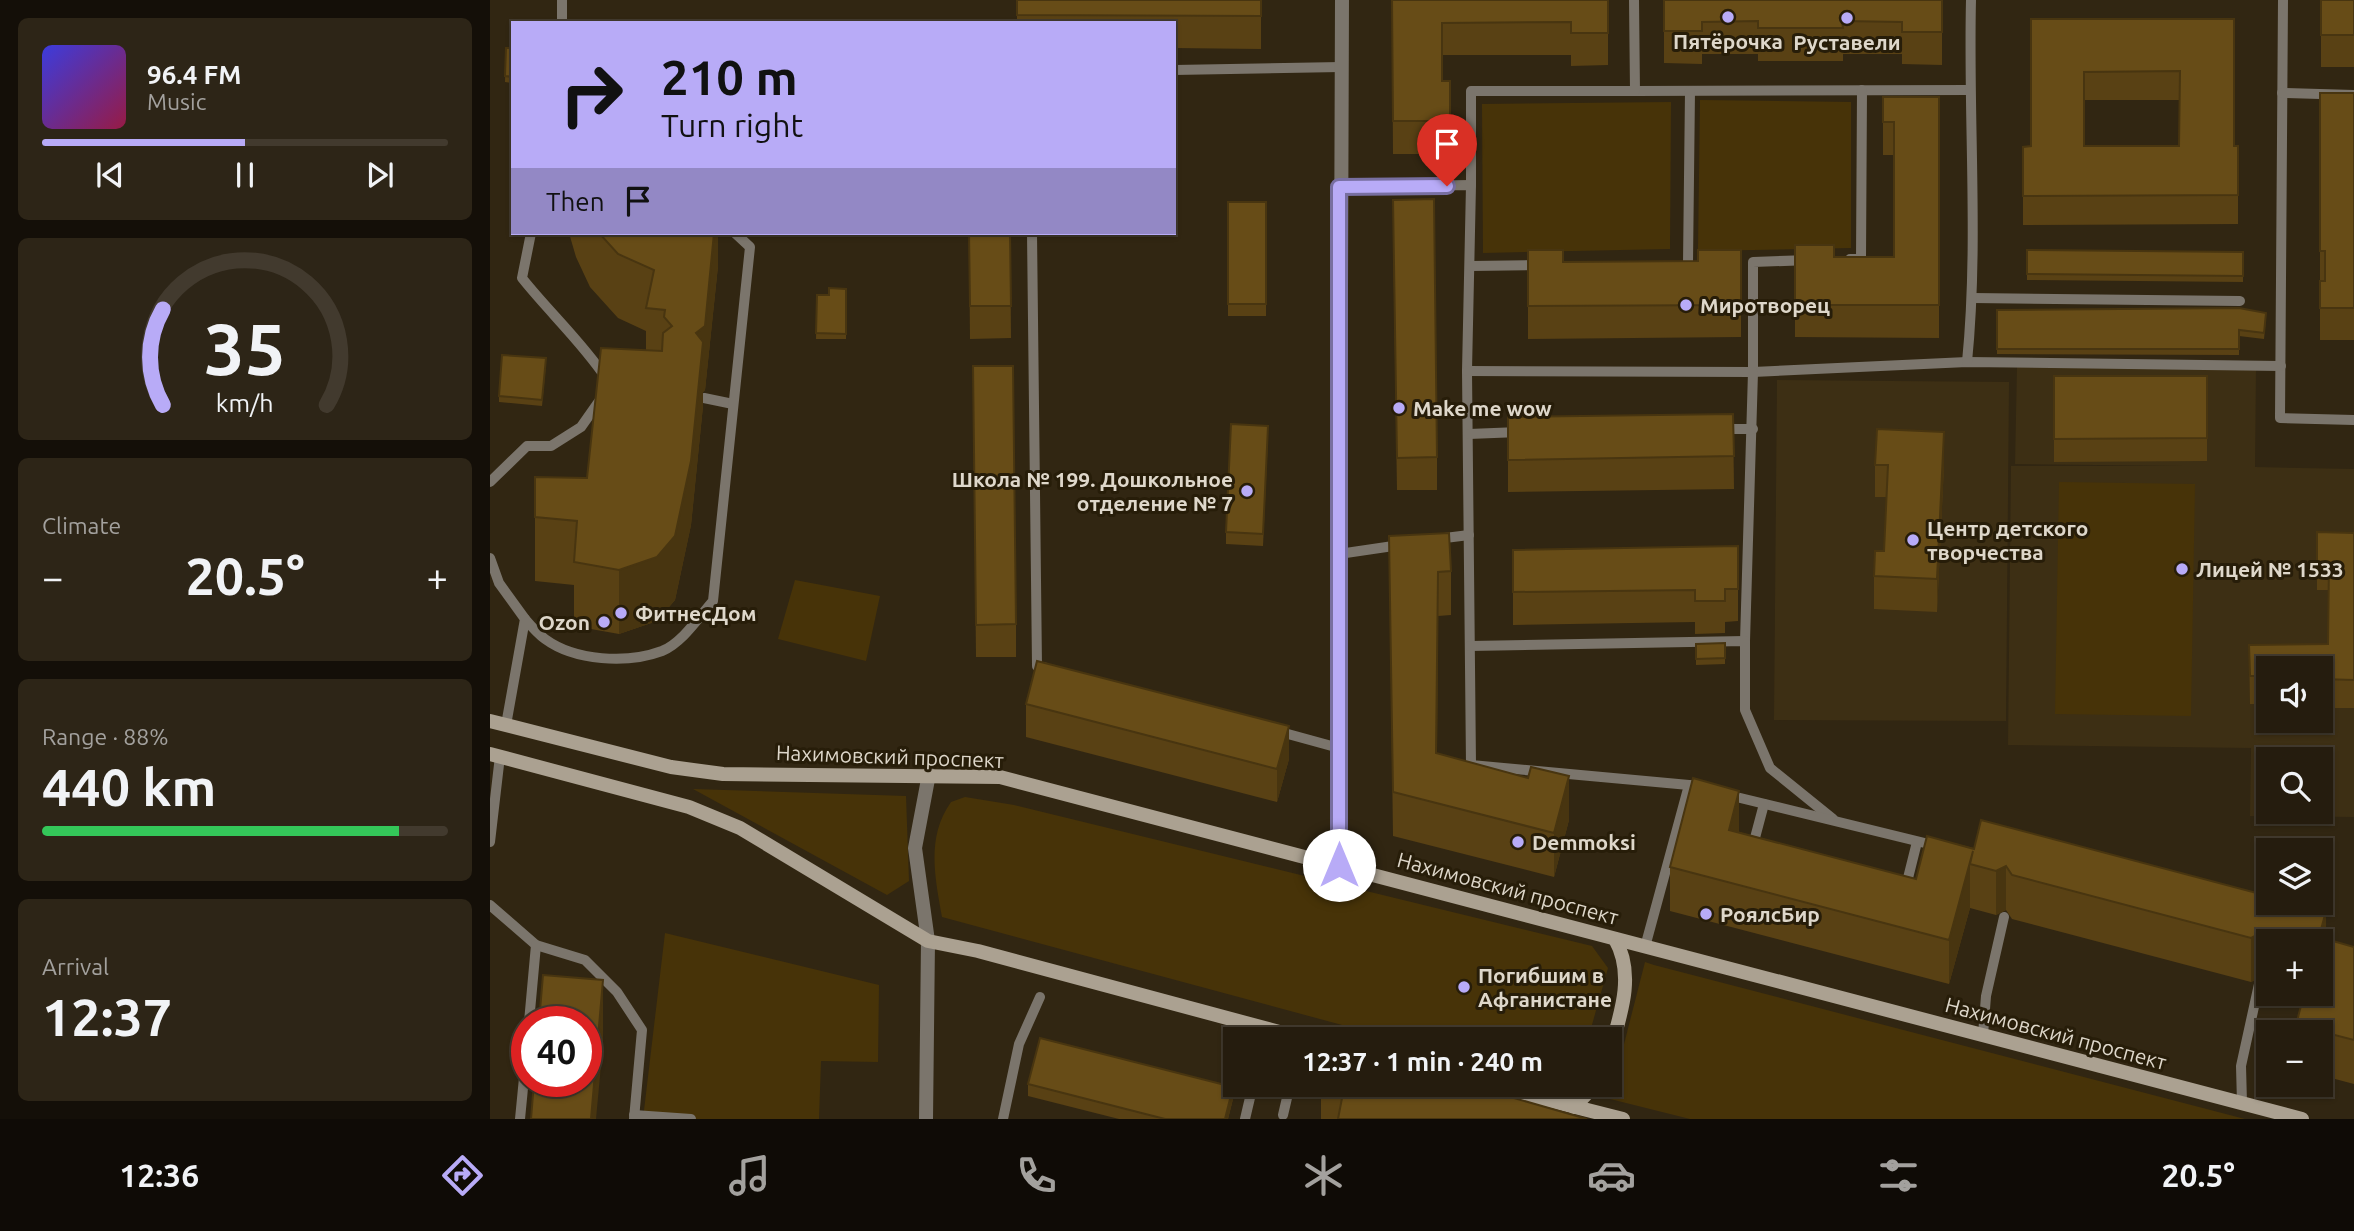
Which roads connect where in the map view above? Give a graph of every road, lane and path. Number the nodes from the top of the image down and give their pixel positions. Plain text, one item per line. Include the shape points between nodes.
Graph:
1 (562, 0) edge
2 (1342, 0) edge
3 (1634, 0) edge
4 (1971, 0) edge
5 (2283, 0) edge
6 (562, 21) edge
7 (1341, 68) junction
8 (1176, 70) edge
9 (1690, 90) junction
10 (1863, 90) junction
11 (1969, 90) junction
12 (1635, 91) junction
13 (2282, 93) junction
14 (2354, 95) edge
15 (1471, 185) junction
16 (1339, 187) junction
17 (531, 235) edge
18 (737, 235) edge
19 (1032, 235) edge
20 (1821, 260) edge
21 (1834, 260) edge
22 (1740, 262) edge
23 (1753, 262) junction
24 (1674, 263) edge
25 (1688, 263) junction
26 (1701, 263) edge
27 (1552, 265) edge
28 (1471, 266) junction
29 (1973, 298) junction
30 (2241, 301) dead end
31 (1967, 362) junction
32 (2281, 366) junction
33 (1467, 372) junction
34 (1753, 372) junction
35 (704, 398) edge
36 (733, 404) junction
37 (2354, 420) edge
38 (1753, 429) junction
39 (1712, 430) edge
40 (1529, 432) edge
41 (1469, 434) junction
42 (490, 482) edge
43 (1469, 534) junction
44 (1420, 542) edge
45 (1408, 544) edge
46 (1339, 554) junction
47 (490, 558) edge
48 (525, 620) junction
49 (1745, 641) junction
50 (1470, 646) junction
51 (1060, 672) edge
52 (490, 721) edge
53 (506, 726) junction
54 (1271, 730) edge
55 (1339, 748) junction
56 (495, 755) edge
57 (929, 774) junction
58 (1689, 785) junction
59 (1702, 788) edge
60 (1714, 791) edge
61 (1764, 804) junction
62 (1835, 821) junction
63 (490, 842) edge
64 (1917, 842) junction
65 (1955, 850) edge
66 (1763, 857) edge
67 (1339, 865) junction
68 (1891, 892) edge
69 (490, 905) edge
70 (2004, 917) dead end
71 (1615, 939) junction
72 (928, 941) junction
73 (536, 945) junction
74 (1645, 947) junction
75 (1040, 997) dead end
76 (2256, 998) edge
77 (530, 1006) edge
78 (1239, 1027) edge
79 (1615, 1027) edge
80 (1983, 1035) junction
81 (522, 1097) edge
82 (1250, 1097) edge
83 (1287, 1097) edge
84 (1535, 1097) edge
85 (1584, 1097) edge
86 (2242, 1103) junction
87 (1574, 1107) junction
88 (1283, 1115) dead end
89 (634, 1117) edge
90 (520, 1119) edge
91 (691, 1119) edge
92 (926, 1119) edge
93 (1003, 1119) edge
94 (1245, 1119) edge
95 (1623, 1119) edge
96 (2302, 1119) edge

1 - 6 lane
2 - 7 street
3 - 12 lane
4 - 11 lane
5 - 13 lane
7 - 8 lane
7 - 16 street
9 - 10 lane
9 - 12 lane
9 - 25 lane
10 - 11 lane
10 - 21 lane via 1861,259
11 - 29 lane
12 - 15 lane via 1471,91
13 - 14 lane
13 - 32 lane
15 - 16 lane
15 - 28 lane
16 - 46 street
17 - 42 lane via 522,278 612,379 581,427 551,446 527,446
18 - 36 lane via 750,247
19 - 51 lane via 1037,666
20 - 23 lane
22 - 23 lane
23 - 34 lane
24 - 25 lane
25 - 26 lane
27 - 28 lane
28 - 33 lane
29 - 30 lane
29 - 31 lane
31 - 32 lane
31 - 34 lane
32 - 37 lane via 2280,418
33 - 34 lane
33 - 41 lane
34 - 38 lane
35 - 36 lane
36 - 48 lane via 713,601 686,633 663,650 622,658 592,657 545,639
38 - 39 lane
38 - 49 lane
40 - 41 lane
41 - 43 lane
43 - 44 lane
43 - 50 lane
45 - 46 lane
46 - 55 street
47 - 48 lane via 499,583
48 - 53 lane
49 - 50 lane
49 - 62 lane via 1745,710 1770,768
50 - 58 lane via 1471,765
52 - 53 main road, Нахимовский проспект
53 - 57 main road, Нахимовский проспект via 671,767 723,774
54 - 55 lane
55 - 67 street
56 - 63 lane
56 - 72 main road via 689,807 740,828
57 - 67 main road, Нахимовский проспект via 1000,777
57 - 72 street via 915,848
58 - 59 lane
58 - 74 lane
60 - 61 lane
61 - 62 lane
61 - 66 lane via 1751,854
62 - 64 lane
64 - 65 lane
64 - 68 lane via 1904,896
67 - 71 main road, Нахимовский проспект
69 - 73 lane
70 - 80 lane via 1986,996
71 - 74 main road, Нахимовский проспект
71 - 79 main road via 1624,955 1626,976
72 - 78 main road via 978,951
72 - 92 street
73 - 77 lane
73 - 89 lane via 585,960 617,992 642,1030
74 - 80 main road, Нахимовский проспект
75 - 93 lane via 1019,1044
76 - 86 lane via 2241,1066
80 - 86 main road, Нахимовский проспект
81 - 90 lane
82 - 94 lane
83 - 88 lane
84 - 87 main road
85 - 87 main road
86 - 96 main road, Нахимовский проспект
87 - 95 main road
89 - 91 lane

